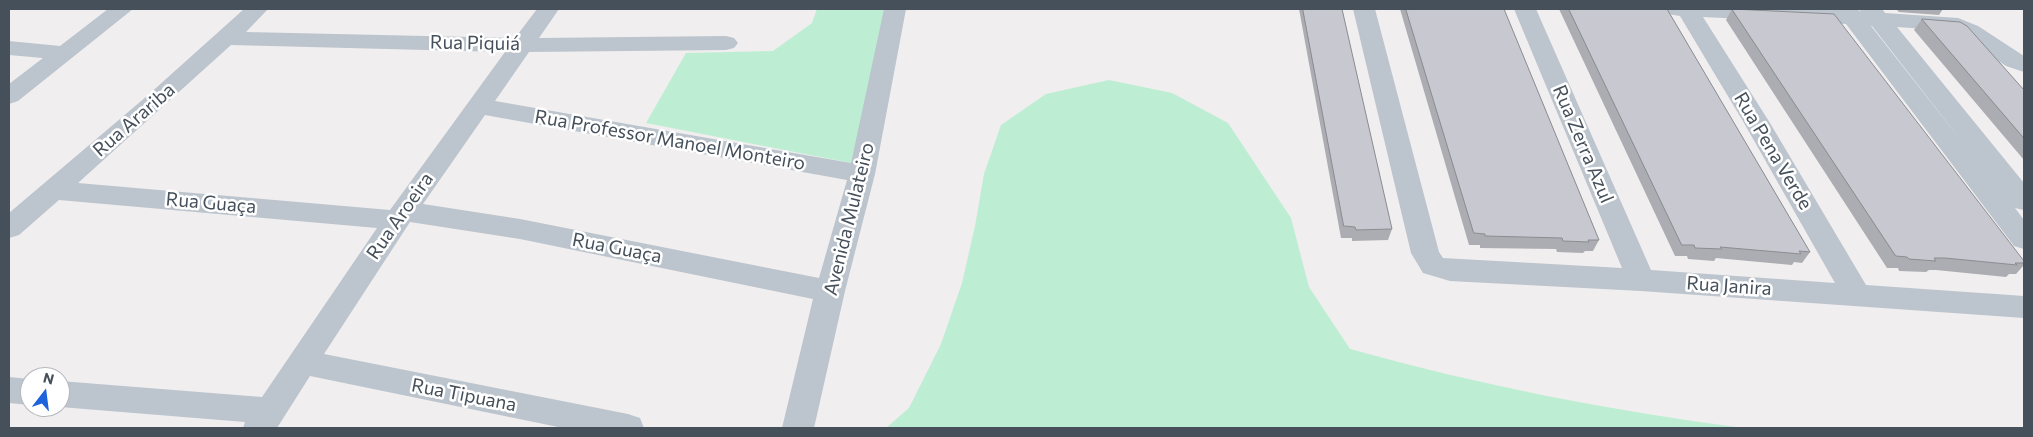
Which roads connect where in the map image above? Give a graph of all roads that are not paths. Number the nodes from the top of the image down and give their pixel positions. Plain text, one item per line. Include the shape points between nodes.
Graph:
1 (122, 9) edge
2 (257, 9) edge
3 (548, 9) edge
4 (895, 9) edge
5 (1364, 9) edge
6 (1525, 9) edge
7 (1676, 9) edge
8 (1687, 9) edge
9 (1861, 13) edge
10 (224, 38) junction
11 (726, 43) dead end
12 (521, 44) junction
13 (9, 48) edge
14 (62, 53) junction
15 (2024, 65) edge
16 (9, 96) edge
17 (478, 106) junction
18 (862, 174) junction
19 (54, 190) junction
20 (2024, 201) edge
21 (400, 215) junction
22 (9, 228) edge
23 (2024, 239) edge
24 (1642, 280) junction
25 (830, 291) junction
26 (1856, 294) junction
27 (2024, 307) edge
28 (301, 362) junction
29 (70, 395) edge
30 (264, 420) edge
31 (612, 427) edge
32 (798, 428) edge

1 - 14 street
2 - 10 street, Rua Arariba
3 - 12 street, Rua Aroeira
4 - 18 street, Avenida Mulateiro
5 - 24 street, Rua Janira via 1425,253 1433,266 1450,270
6 - 24 street, Rua Zerra Azul
7 - 8 street
8 - 9 street
8 - 26 street, Rua Pena Verde
9 - 15 street via 1965,26
9 - 20 street
9 - 23 street
10 - 12 street, Rua Piquiá
10 - 19 street, Rua Arariba
11 - 12 street, Rua Piquiá
12 - 17 street, Rua Aroeira
13 - 14 street
14 - 16 street
17 - 18 street, Rua Professor Manoel Monteiro
17 - 21 street, Rua Aroeira
18 - 25 street, Avenida Mulateiro
19 - 21 street, Rua Guaça
19 - 22 street, Rua Arariba
21 - 25 street, Rua Guaça via 520,229
21 - 28 street, Rua Aroeira
24 - 26 street, Rua Janira
25 - 32 street, Avenida Mulateiro
26 - 27 street, Rua Janira
28 - 30 street, Rua Aroeira
28 - 31 street, Rua Tipuana
29 - 30 street

